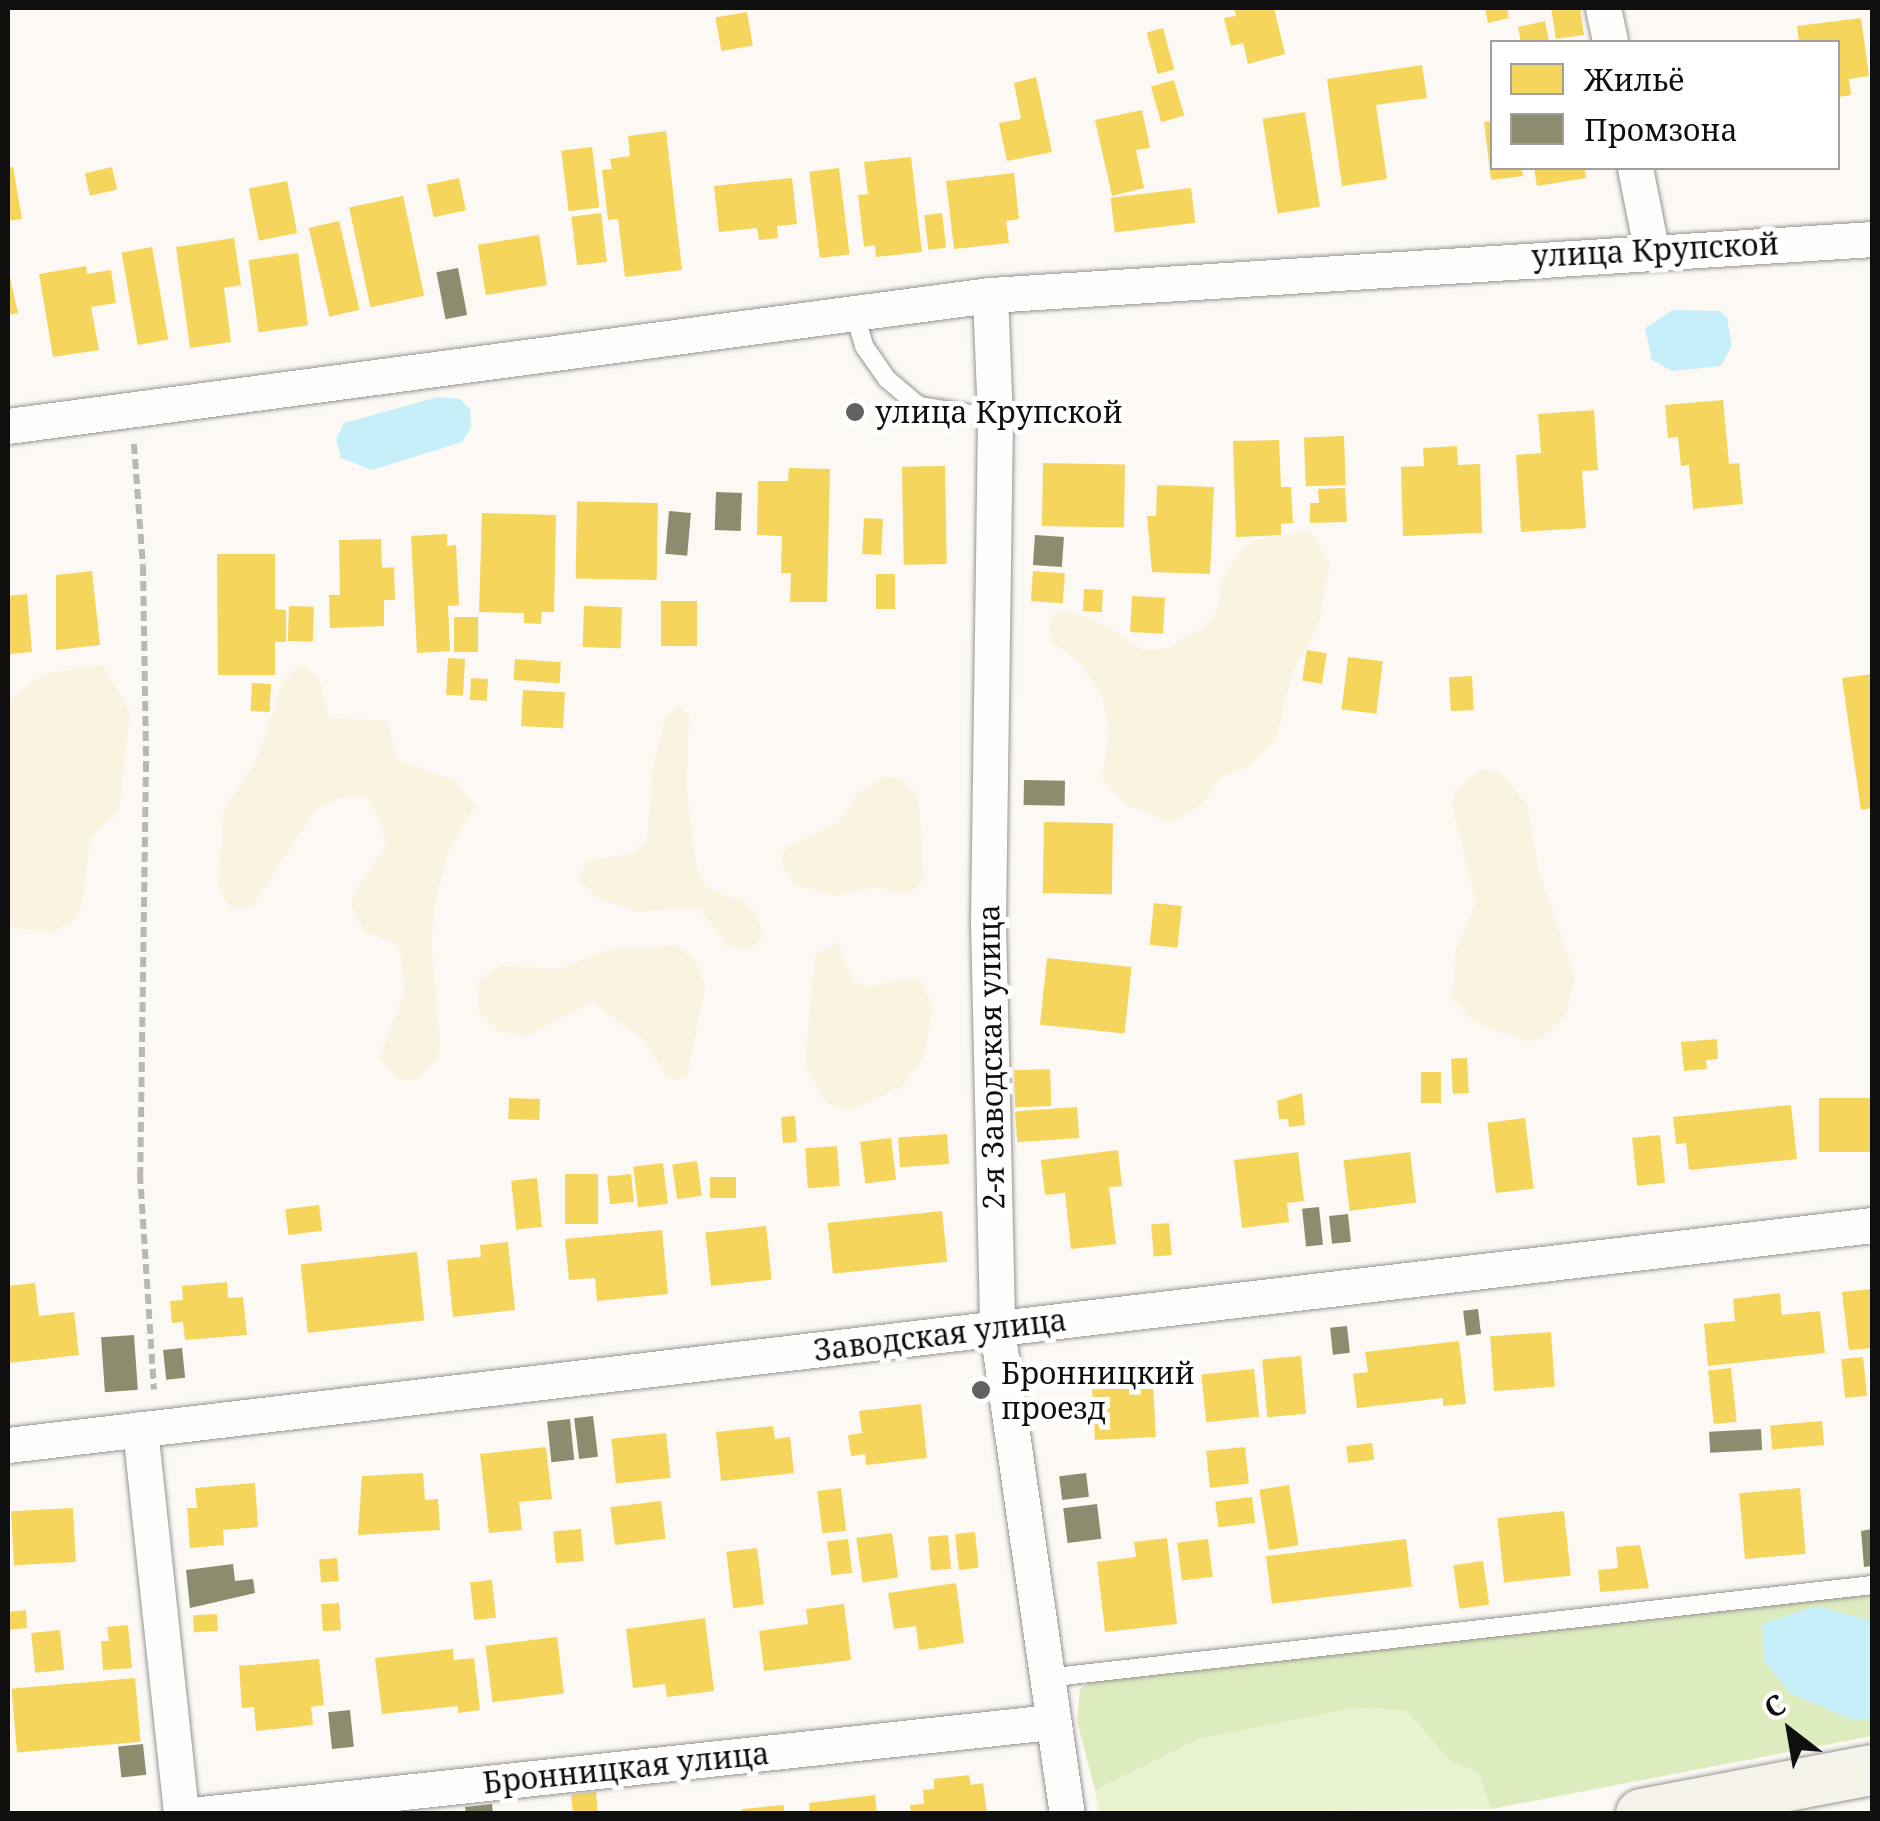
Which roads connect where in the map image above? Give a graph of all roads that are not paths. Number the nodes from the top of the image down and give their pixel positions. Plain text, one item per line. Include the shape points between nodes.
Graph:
1 (1603, 8) edge
2 (1610, 40) edge
3 (1635, 170) edge
4 (1872, 239) edge
5 (1651, 248) junction
6 (990, 295) junction
7 (852, 309) junction
8 (995, 418) junction
9 (8, 426) edge
10 (1872, 1225) edge
11 (997, 1329) junction
12 (148, 1428) junction
13 (8, 1445) edge
14 (1872, 1585) edge
15 (1046, 1678) junction
16 (1051, 1722) junction
17 (1872, 1770) edge
18 (181, 1814) edge
19 (202, 1814) edge
20 (1067, 1814) edge
21 (1642, 1814) edge

1 - 2 street
3 - 5 street
4 - 5 street, улица Крупской
5 - 6 street, улица Крупской
6 - 7 street, улица Крупской
6 - 8 street, 2-я Заводская улица
7 - 8 lane via 864,346 887,379 920,406
7 - 9 street, улица Крупской
8 - 11 street, 2-я Заводская улица via 988,922
10 - 11 street, Заводская улица
11 - 12 street, Заводская улица
11 - 15 street, 2-я Заводская улица
12 - 13 street, Заводская улица
12 - 18 street
14 - 15 lane
15 - 16 street, 2-я Заводская улица
16 - 19 street, Бронницкая улица
16 - 20 street, 2-я Заводская улица
17 - 21 main road

